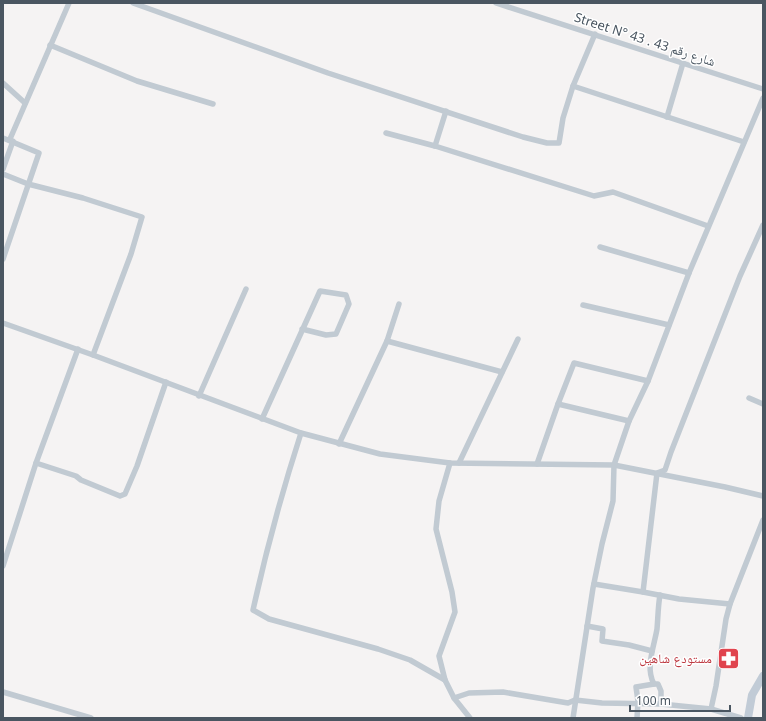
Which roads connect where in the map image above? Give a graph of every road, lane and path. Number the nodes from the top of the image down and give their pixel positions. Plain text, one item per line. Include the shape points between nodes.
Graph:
1 (69, 3) edge
2 (133, 3) edge
3 (496, 3) edge
4 (595, 34) junction
5 (50, 46) junction
6 (683, 63) junction
7 (3, 83) edge
8 (572, 86) junction
9 (763, 89) edge
10 (763, 98) edge
11 (25, 103) junction
12 (213, 104) dead end
13 (446, 111) junction
14 (667, 117) junction
15 (386, 133) dead end
16 (3, 138) edge
17 (11, 140) junction
18 (744, 142) junction
19 (436, 146) junction
20 (3, 169) edge
21 (3, 174) edge
22 (28, 184) junction
23 (763, 225) edge
24 (708, 226) junction
25 (600, 246) dead end
26 (3, 259) edge
27 (689, 273) junction
28 (246, 289) dead end
29 (399, 304) dead end
30 (583, 305) dead end
31 (3, 323) edge
32 (669, 325) junction
33 (302, 329) junction
34 (518, 339) dead end
35 (387, 341) junction
36 (78, 349) junction
37 (93, 355) junction
38 (502, 372) junction
39 (648, 381) junction
40 (166, 382) junction
41 (199, 396) junction
42 (749, 398) dead end
43 (558, 404) junction
44 (763, 404) edge
45 (262, 419) junction
46 (629, 422) junction
47 (301, 434) junction
48 (340, 444) junction
49 (36, 463) junction
50 (450, 463) junction
51 (459, 463) junction
52 (537, 464) junction
53 (614, 465) junction
54 (657, 473) junction
55 (763, 496) edge
56 (763, 520) edge
57 (3, 566) edge
58 (594, 584) junction
59 (643, 592) junction
60 (660, 595) junction
61 (730, 604) junction
62 (587, 626) junction
63 (652, 651) junction
64 (763, 676) edge
65 (445, 680) junction
66 (654, 684) junction
67 (3, 692) edge
68 (454, 698) junction
69 (575, 700) junction
70 (638, 704) junction
71 (661, 704) junction
72 (711, 709) junction
73 (91, 718) edge
74 (470, 718) edge
75 (573, 718) edge
76 (637, 718) edge
77 (741, 718) edge
78 (748, 718) edge

1 - 5 street
2 - 13 street via 328,73
3 - 4 street, Street N° 43 . شارع رقم 43
4 - 6 street, Street N° 43 . شارع رقم 43
4 - 8 street
5 - 11 street
5 - 12 street via 137,81
6 - 9 street, Street N° 43 . شارع رقم 43
6 - 14 street
7 - 11 street
8 - 13 street via 559,143 523,137
8 - 14 street
10 - 18 street
11 - 17 street
13 - 19 street
14 - 18 street
15 - 19 street
16 - 17 street
17 - 20 street
17 - 22 street via 39,153
18 - 24 street
19 - 24 street via 594,196 613,192
21 - 22 street
22 - 26 street
22 - 37 street via 142,217 131,254
23 - 54 street via 740,276 665,470
24 - 27 street
25 - 27 street
27 - 32 street
28 - 41 street
29 - 35 street
30 - 32 street
31 - 36 street
32 - 39 street
33 - 33 street via 320,291 346,295 349,304 336,334 326,335
33 - 45 street
34 - 38 street
35 - 38 street
35 - 48 street
36 - 37 street
36 - 49 street
37 - 40 street
38 - 51 street
39 - 43 street via 574,363
39 - 46 street
40 - 41 street
40 - 49 street via 125,494 120,496 76,476
41 - 45 street
42 - 44 street
43 - 46 street
43 - 52 street
45 - 47 street
46 - 53 street
47 - 48 street
47 - 65 street via 286,479 253,610 269,619 410,660
48 - 50 street via 380,454
49 - 57 street
50 - 51 street
50 - 65 street via 439,501 436,530 455,612 439,656
51 - 52 street
52 - 53 street
53 - 54 street
53 - 58 street via 613,501
54 - 55 street
54 - 59 street
56 - 61 street
58 - 59 street
58 - 62 street
59 - 60 street
60 - 61 street
60 - 63 street
61 - 72 street
62 - 63 street via 603,629 602,641
62 - 69 street
63 - 66 street via 650,669
64 - 78 street via 752,695
65 - 68 street
66 - 70 street via 636,687
66 - 71 street via 658,684 661,691
67 - 73 street
68 - 69 street via 469,693 503,692 568,703
68 - 74 street
69 - 70 street
69 - 75 street
70 - 71 street
70 - 76 street
71 - 72 street
72 - 77 street

